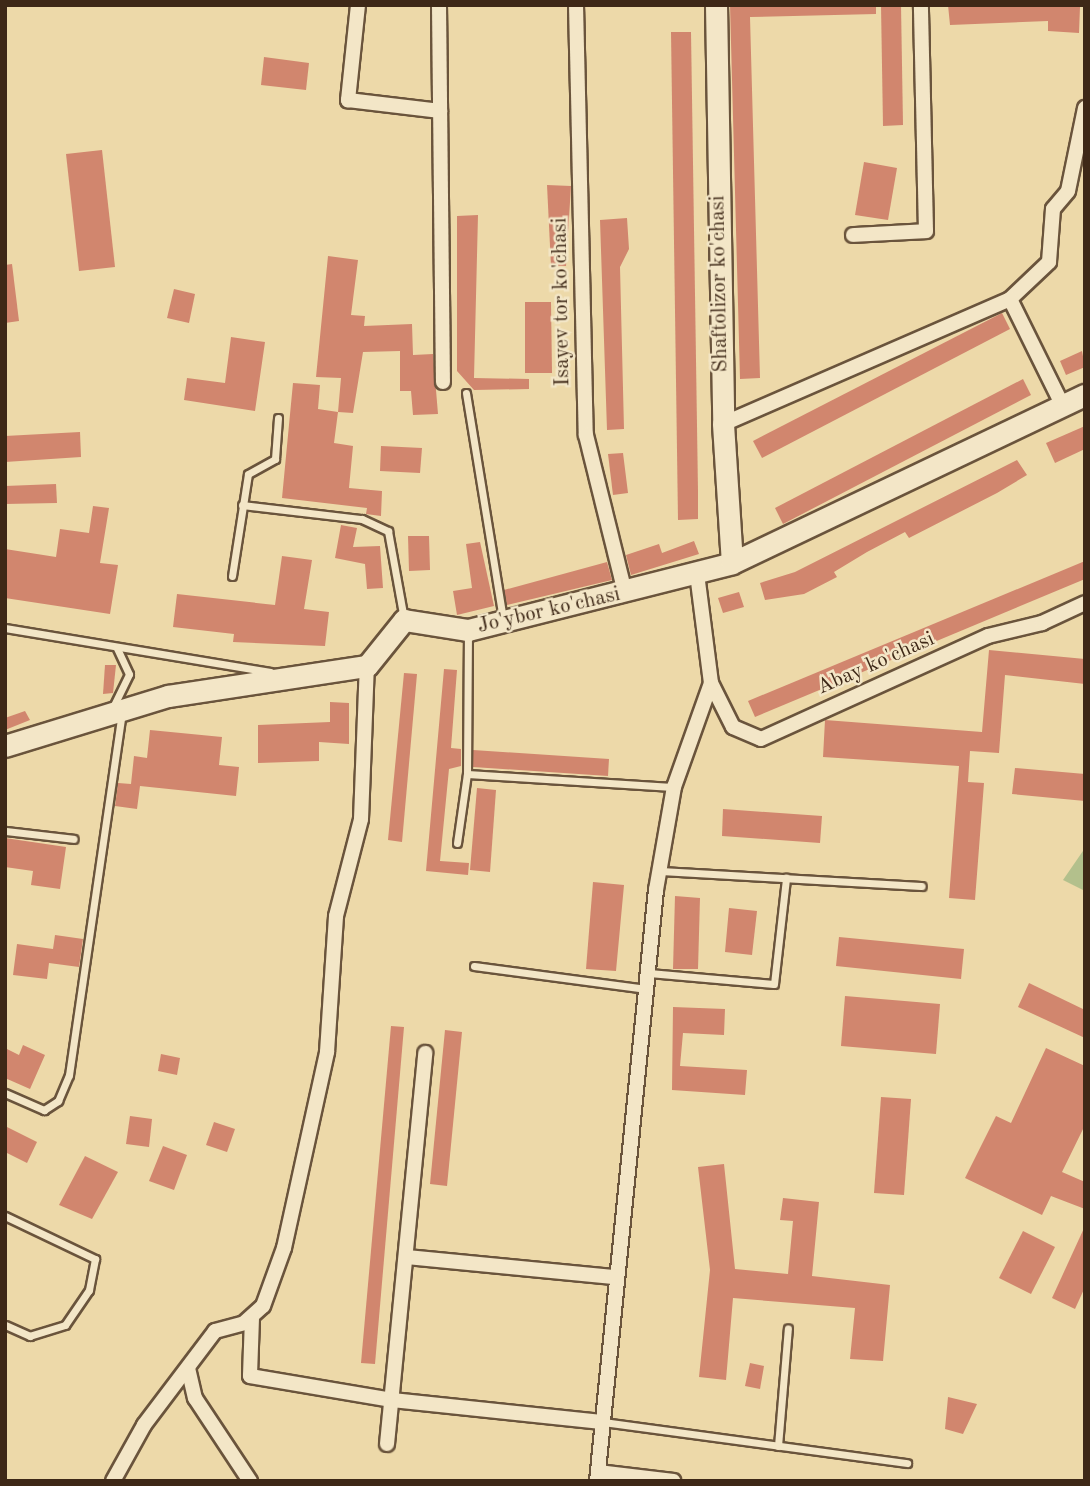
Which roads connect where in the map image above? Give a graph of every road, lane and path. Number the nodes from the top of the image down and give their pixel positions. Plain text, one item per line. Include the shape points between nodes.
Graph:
1 (358, 5) edge
2 (439, 5) edge
3 (576, 5) edge
4 (716, 5) edge
5 (921, 5) edge
6 (1085, 108) edge
7 (440, 111) junction
8 (853, 235) dead end
9 (1010, 299) junction
10 (443, 383) dead end
11 (466, 393) dead end
12 (1085, 395) edge
13 (1062, 404) junction
14 (278, 418) dead end
15 (723, 424) junction
16 (242, 505) junction
17 (732, 563) junction
18 (697, 573) junction
19 (232, 576) dead end
20 (625, 593) junction
21 (1085, 603) edge
22 (404, 620) junction
23 (503, 620) junction
24 (5, 628) edge
25 (468, 630) junction
26 (116, 647) junction
27 (367, 666) junction
28 (305, 678) junction
29 (711, 683) junction
30 (122, 711) junction
31 (101, 719) junction
32 (5, 746) edge
33 (467, 774) junction
34 (674, 787) junction
35 (5, 831) edge
36 (74, 839) dead end
37 (457, 844) dead end
38 (660, 871) junction
39 (786, 878) junction
40 (922, 886) dead end
41 (474, 967) dead end
42 (649, 973) junction
43 (647, 989) junction
44 (425, 1053) dead end
45 (5, 1093) edge
46 (5, 1216) edge
47 (406, 1257) junction
48 (614, 1278) junction
49 (252, 1318) junction
50 (5, 1325) edge
51 (788, 1328) dead end
52 (188, 1368) junction
53 (392, 1400) junction
54 (602, 1422) junction
55 (387, 1444) dead end
56 (778, 1446) junction
57 (907, 1463) dead end
58 (597, 1476) edge
59 (113, 1481) edge
60 (250, 1481) edge
61 (673, 1481) edge

1 - 7 street via 348,100
2 - 7 street
3 - 20 street, Isayev tor ko'chasi via 586,435
4 - 15 street, Shaftolizor ko'chasi
5 - 8 street via 926,231
6 - 9 street via 1068,191 1053,209 1049,262
7 - 10 street
9 - 13 street
9 - 15 street
11 - 23 lane
12 - 13 street, Jo'ybor ko'chasi
13 - 17 street, Jo'ybor ko'chasi
14 - 16 lane via 275,459 248,474
15 - 17 street, Shaftolizor ko'chasi
16 - 19 lane
16 - 22 lane via 362,519 388,531
17 - 18 street, Jo'ybor ko'chasi
18 - 20 street, Jo'ybor ko'chasi
18 - 29 street
20 - 23 street, Jo'ybor ko'chasi
21 - 29 street, Abay ko'chasi via 1042,623 988,636 761,739 733,727
22 - 25 street, Jo'ybor ko'chasi
22 - 27 street
23 - 25 street, Jo'ybor ko'chasi
24 - 26 lane
25 - 33 lane
26 - 28 lane
26 - 31 lane via 127,663 127,685
27 - 28 street
27 - 49 street via 361,819 336,916 327,1052 284,1248
28 - 30 street via 168,696
29 - 34 street
30 - 31 street
30 - 45 lane via 69,1075 58,1101 44,1110
31 - 32 street
33 - 34 lane
33 - 37 lane
34 - 38 street
35 - 36 lane
38 - 39 lane
38 - 42 street
39 - 40 lane
39 - 42 lane via 774,984
41 - 43 lane
42 - 43 street
43 - 48 street
44 - 47 street
46 - 50 lane via 95,1259 89,1290 65,1325 30,1336
47 - 48 street
47 - 53 street
48 - 54 street
49 - 52 street via 215,1331
49 - 53 street via 250,1376
51 - 56 lane
52 - 59 street via 144,1425
52 - 60 street via 195,1398
53 - 54 street
53 - 55 street
54 - 56 lane
54 - 58 street
56 - 57 lane
58 - 61 street

